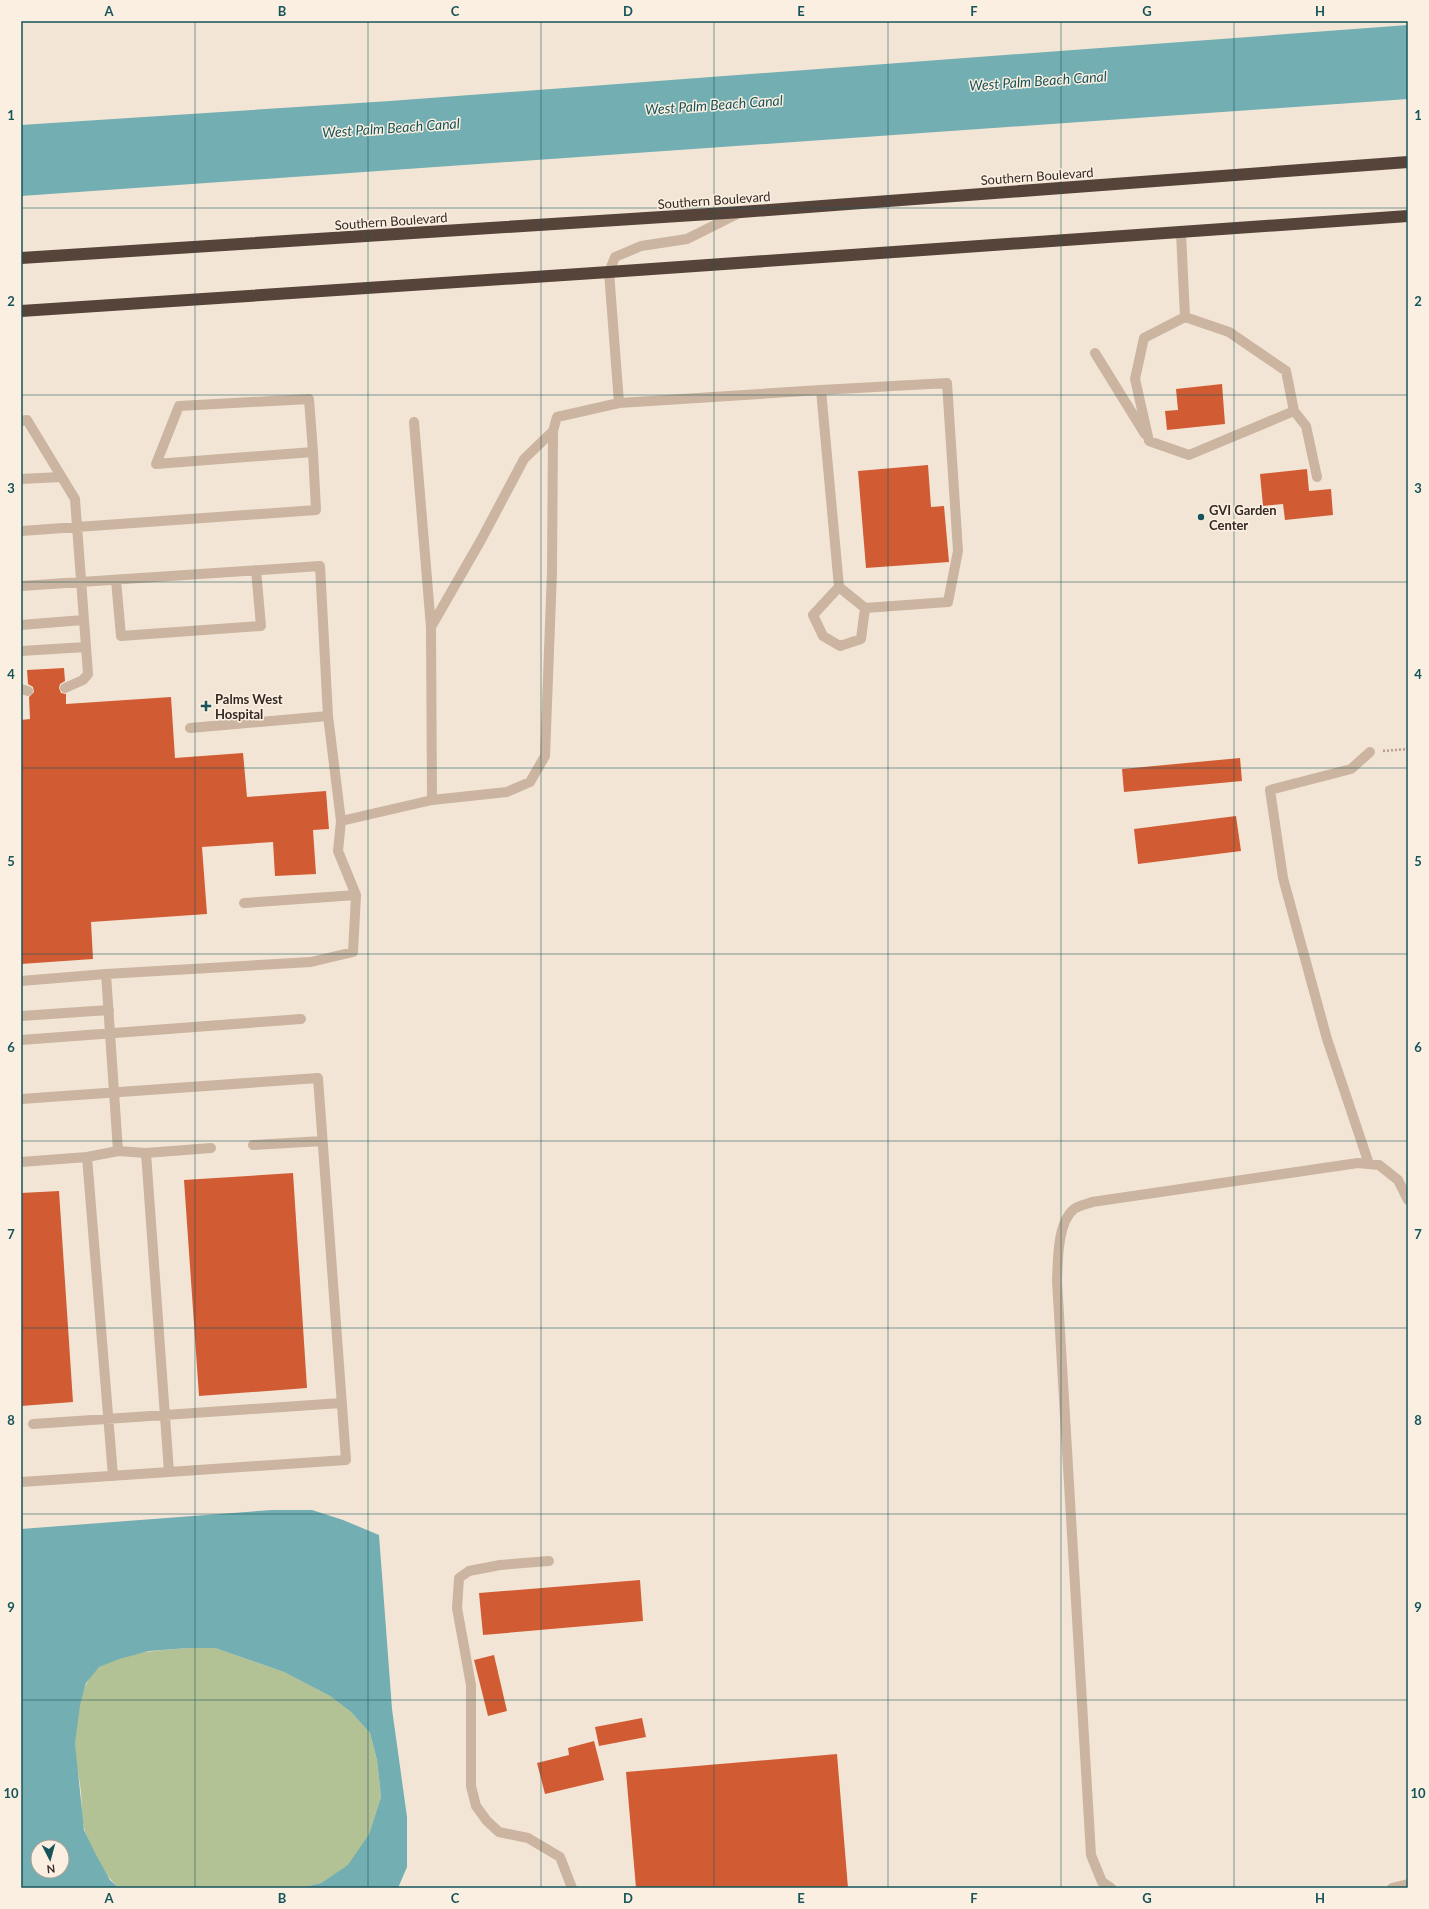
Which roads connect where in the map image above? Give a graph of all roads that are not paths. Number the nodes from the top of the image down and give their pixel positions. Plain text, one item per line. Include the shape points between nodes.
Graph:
1 (1408, 162) edge
2 (741, 212) junction
3 (1408, 216) edge
4 (1182, 232) junction
5 (21, 258) edge
6 (609, 272) junction
7 (21, 311) edge
8 (1186, 317) junction
9 (1095, 353) dead end
10 (821, 390) junction
11 (619, 403) junction
12 (1294, 411) junction
13 (21, 421) edge
14 (414, 422) dead end
15 (553, 432) junction
16 (1149, 441) junction
17 (314, 452) junction
18 (61, 477) junction
19 (1316, 477) dead end
20 (21, 479) edge
21 (76, 528) junction
22 (21, 531) edge
23 (256, 570) junction
24 (116, 580) junction
25 (81, 583) junction
26 (21, 586) edge
27 (839, 587) junction
28 (866, 608) junction
29 (83, 620) junction
30 (21, 626) edge
31 (432, 627) junction
32 (86, 647) junction
33 (21, 651) edge
34 (65, 688) dead end
35 (328, 716) junction
36 (190, 728) dead end
37 (1370, 752) dead end
38 (432, 800) junction
39 (341, 821) junction
40 (356, 895) junction
41 (244, 903) dead end
42 (106, 974) junction
43 (21, 981) edge
44 (109, 1010) junction
45 (21, 1016) edge
46 (302, 1019) dead end
47 (110, 1033) junction
48 (21, 1040) edge
49 (115, 1093) junction
50 (21, 1099) edge
51 (322, 1141) junction
52 (253, 1145) dead end
53 (211, 1148) dead end
54 (118, 1151) junction
55 (146, 1153) junction
56 (87, 1157) junction
57 (21, 1162) edge
58 (1369, 1164) junction
59 (1408, 1200) edge
60 (341, 1403) junction
61 (164, 1416) junction
62 (109, 1420) junction
63 (33, 1424) dead end
64 (169, 1472) junction
65 (113, 1476) junction
66 (21, 1482) edge
67 (550, 1561) dead end
68 (1408, 1884) edge
69 (572, 1888) edge
70 (1111, 1888) edge
71 (1392, 1888) edge

1 - 2 highway, Southern Boulevard
2 - 5 highway, Southern Boulevard
2 - 6 lane via 687,239 641,246 615,257
3 - 4 highway
4 - 6 highway
4 - 8 lane
6 - 7 highway
6 - 11 lane
8 - 12 lane via 1229,332 1286,371
8 - 16 lane via 1144,338 1135,379
9 - 16 lane
10 - 11 lane
10 - 27 lane
10 - 28 lane via 947,383 958,551 948,602
11 - 15 lane via 557,417
12 - 16 lane via 1190,455
12 - 19 lane via 1306,426
13 - 18 lane via 27,420
14 - 31 lane
15 - 31 lane via 524,459
15 - 38 lane via 552,572 545,756 530,782 507,792
17 - 17 lane via 219,459 156,464 179,406 309,399
17 - 21 lane via 316,510
18 - 20 lane
18 - 21 lane via 74,499
21 - 22 lane
21 - 25 lane
23 - 24 lane
23 - 24 lane via 261,626 121,636
23 - 35 lane via 320,566
24 - 25 lane
25 - 26 lane
25 - 29 lane
27 - 28 lane
27 - 28 lane via 813,615 823,636 840,646 861,639
29 - 30 lane
29 - 32 lane
31 - 38 lane
32 - 33 lane
32 - 34 lane via 88,674 83,680
35 - 36 lane
35 - 39 lane
37 - 58 lane via 1351,769 1270,790 1283,878 1327,1039
38 - 39 lane
39 - 40 lane via 338,851
40 - 41 lane
40 - 42 lane via 353,952 311,962
42 - 43 lane
42 - 44 lane
44 - 45 lane
44 - 47 lane
46 - 47 lane
47 - 48 lane
47 - 49 lane
49 - 50 lane
49 - 51 lane via 318,1078
49 - 54 lane
51 - 52 lane
51 - 60 lane
53 - 55 lane
54 - 55 lane
54 - 56 lane
55 - 61 lane
56 - 57 lane
56 - 62 lane
58 - 59 lane via 1379,1165 1398,1180
58 - 70 lane via 1358,1163 1092,1202 1074,1209 1063,1225 1058,1251 1057,1281 1091,1855 1102,1882
60 - 61 lane
60 - 64 lane via 346,1460
61 - 62 lane
61 - 64 lane
62 - 63 lane
62 - 65 lane
64 - 65 lane
65 - 66 lane
67 - 69 lane via 469,1570 459,1578 457,1608 471,1685 471,1786 476,1806 499,1832 528,1838 560,1858
68 - 71 lane

